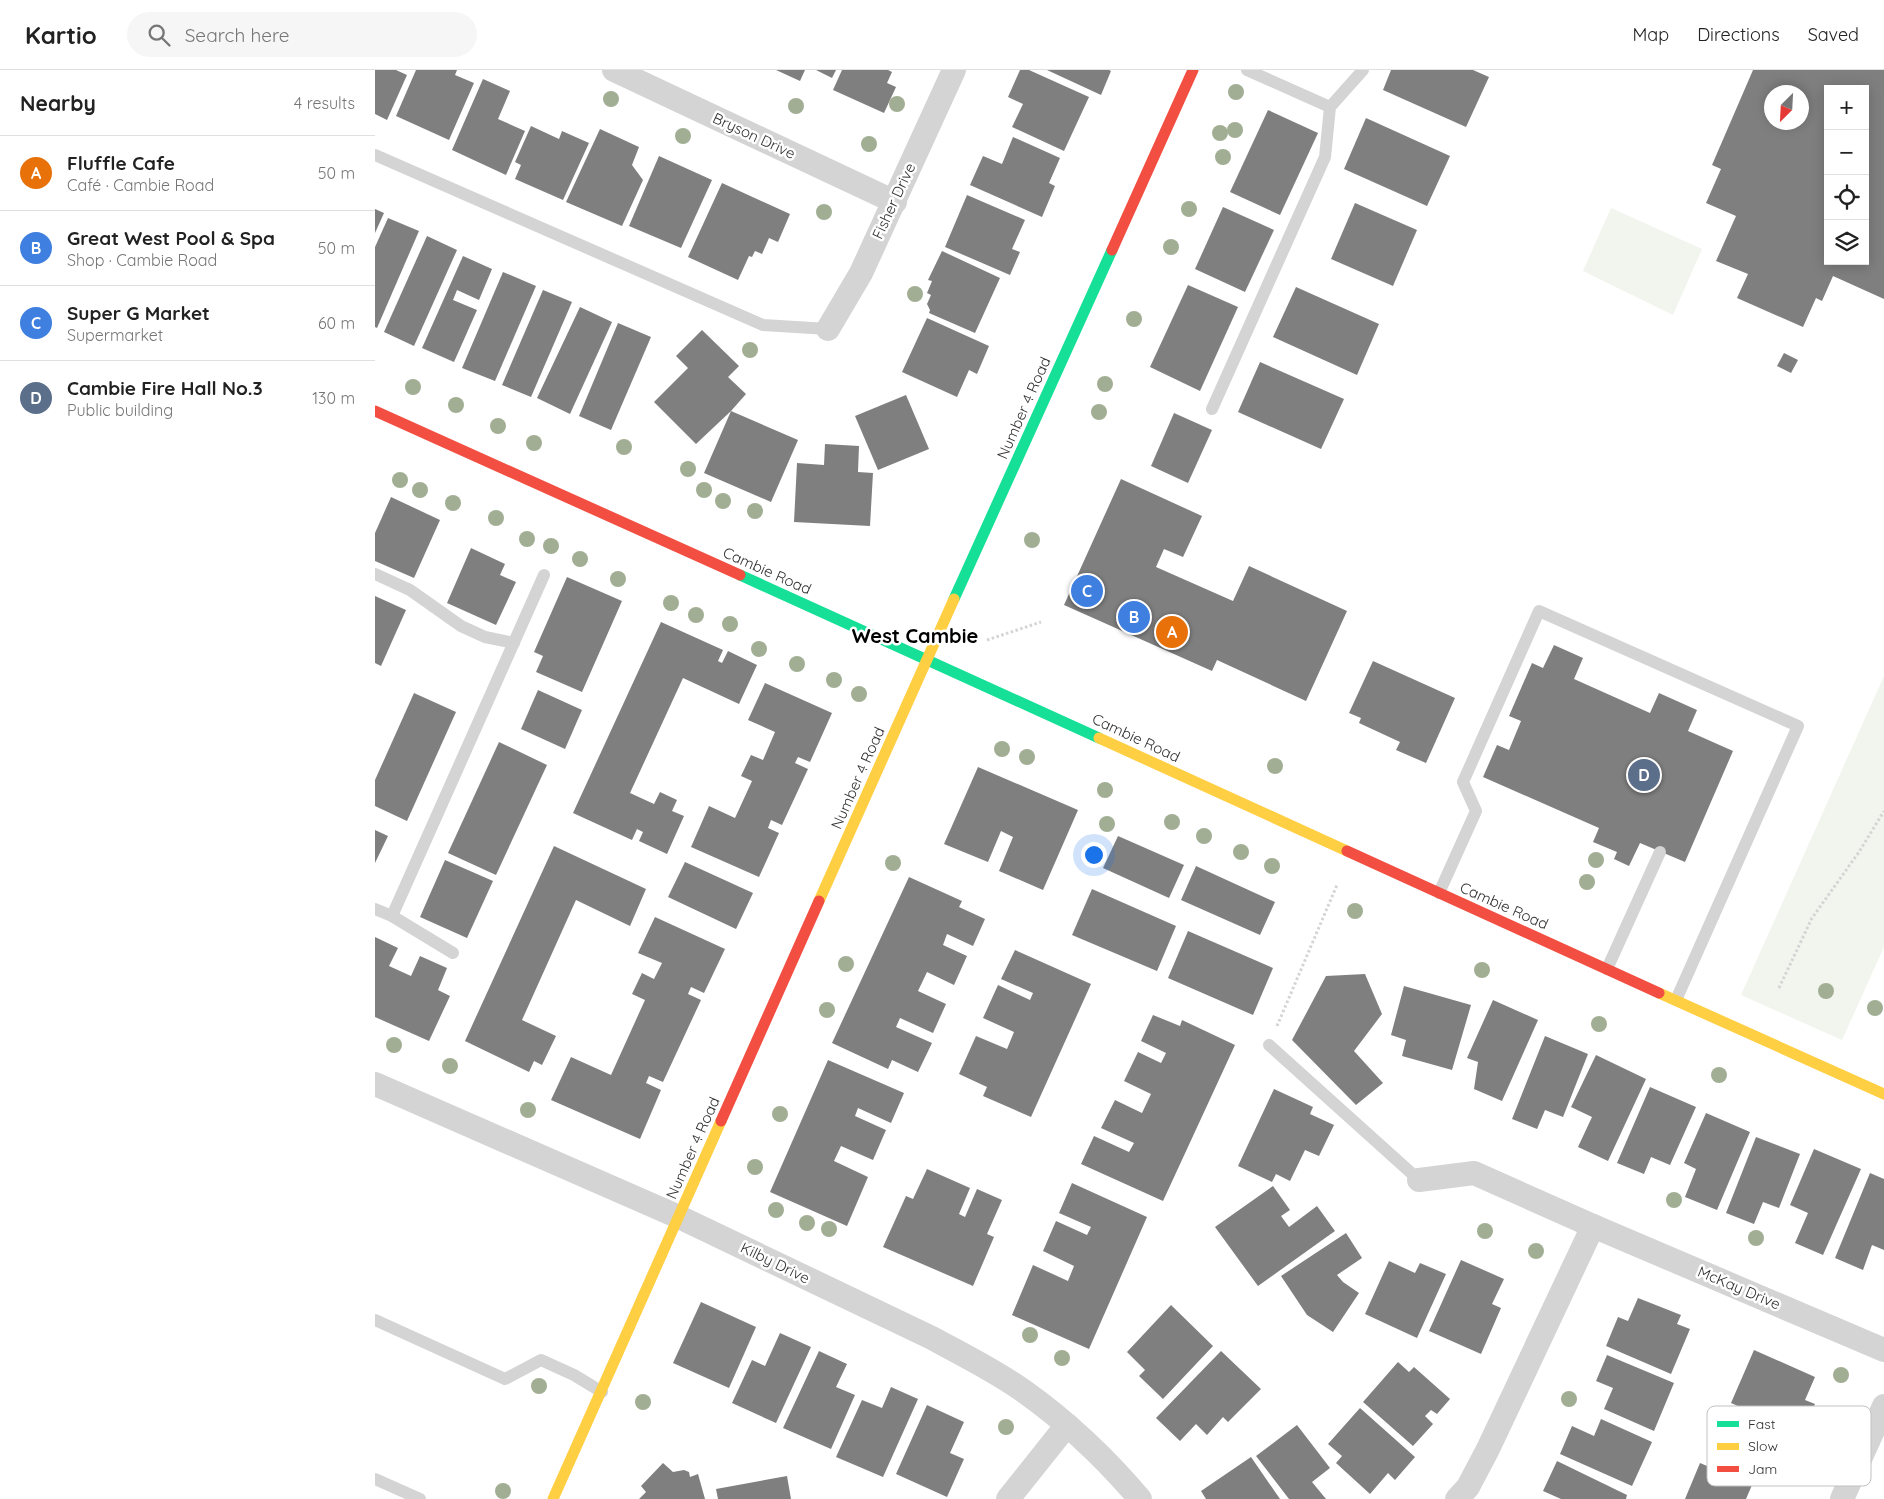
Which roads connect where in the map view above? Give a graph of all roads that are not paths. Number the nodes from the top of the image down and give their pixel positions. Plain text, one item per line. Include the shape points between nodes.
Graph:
1 (614, 70) edge
2 (954, 70) edge
3 (1193, 70) edge
4 (1247, 70) edge
5 (1363, 70) edge
6 (1330, 107) junction
7 (375, 155) edge
8 (895, 202) junction
9 (827, 329) joint
10 (1212, 409) dead end
11 (375, 411) edge
12 (375, 574) edge
13 (544, 575) dead end
14 (514, 643) junction
15 (927, 659) junction
16 (1660, 852) dead end
17 (1439, 893) junction
18 (375, 909) edge
19 (392, 916) junction
20 (453, 953) dead end
21 (1607, 969) junction
22 (1676, 1000) junction
23 (1269, 1045) road end
24 (375, 1084) edge
25 (1884, 1094) edge
26 (1419, 1180) joint
27 (679, 1217) junction
28 (1593, 1226) junction
29 (375, 1320) edge
30 (1884, 1350) edge
31 (602, 1392) junction
32 (1884, 1406) edge
33 (1067, 1425) junction
34 (1871, 1435) edge
35 (375, 1479) edge
36 (1848, 1486) edge
37 (420, 1499) edge
38 (553, 1499) edge
39 (1008, 1499) edge
40 (1139, 1499) edge
41 (1457, 1499) edge
42 (1842, 1499) edge

1 - 8 street, Bryson Drive
2 - 8 street, Fisher Drive
3 - 15 main road, Number 4 Road
4 - 6 lane
5 - 6 lane
6 - 10 lane via 1325,157
7 - 9 lane via 763,325
8 - 9 street, Fisher Drive via 861,273
11 - 15 main road, Cambie Road
12 - 14 lane via 410,590 461,626 485,637
13 - 14 lane
14 - 19 lane
15 - 17 main road, Cambie Road
15 - 27 main road, Number 4 Road
16 - 21 lane
17 - 21 main road, Cambie Road
17 - 22 lane via 1476,810 1463,782 1539,611 1798,726
18 - 19 lane
19 - 20 lane
21 - 22 main road, Cambie Road
22 - 25 main road, Cambie Road
23 - 26 lane
24 - 27 street, Kilby Drive
26 - 28 street, McKay Drive via 1474,1173
27 - 31 main road, Number 4 Road
27 - 33 street, Kilby Drive via 948,1347 1025,1392
28 - 30 street, McKay Drive
28 - 41 street via 1488,1449 1468,1487
29 - 31 lane via 505,1379 541,1360
31 - 38 main road, Number 4 Road
32 - 34 street
33 - 39 street
33 - 40 street, Kilby Drive
35 - 37 lane
36 - 42 street

